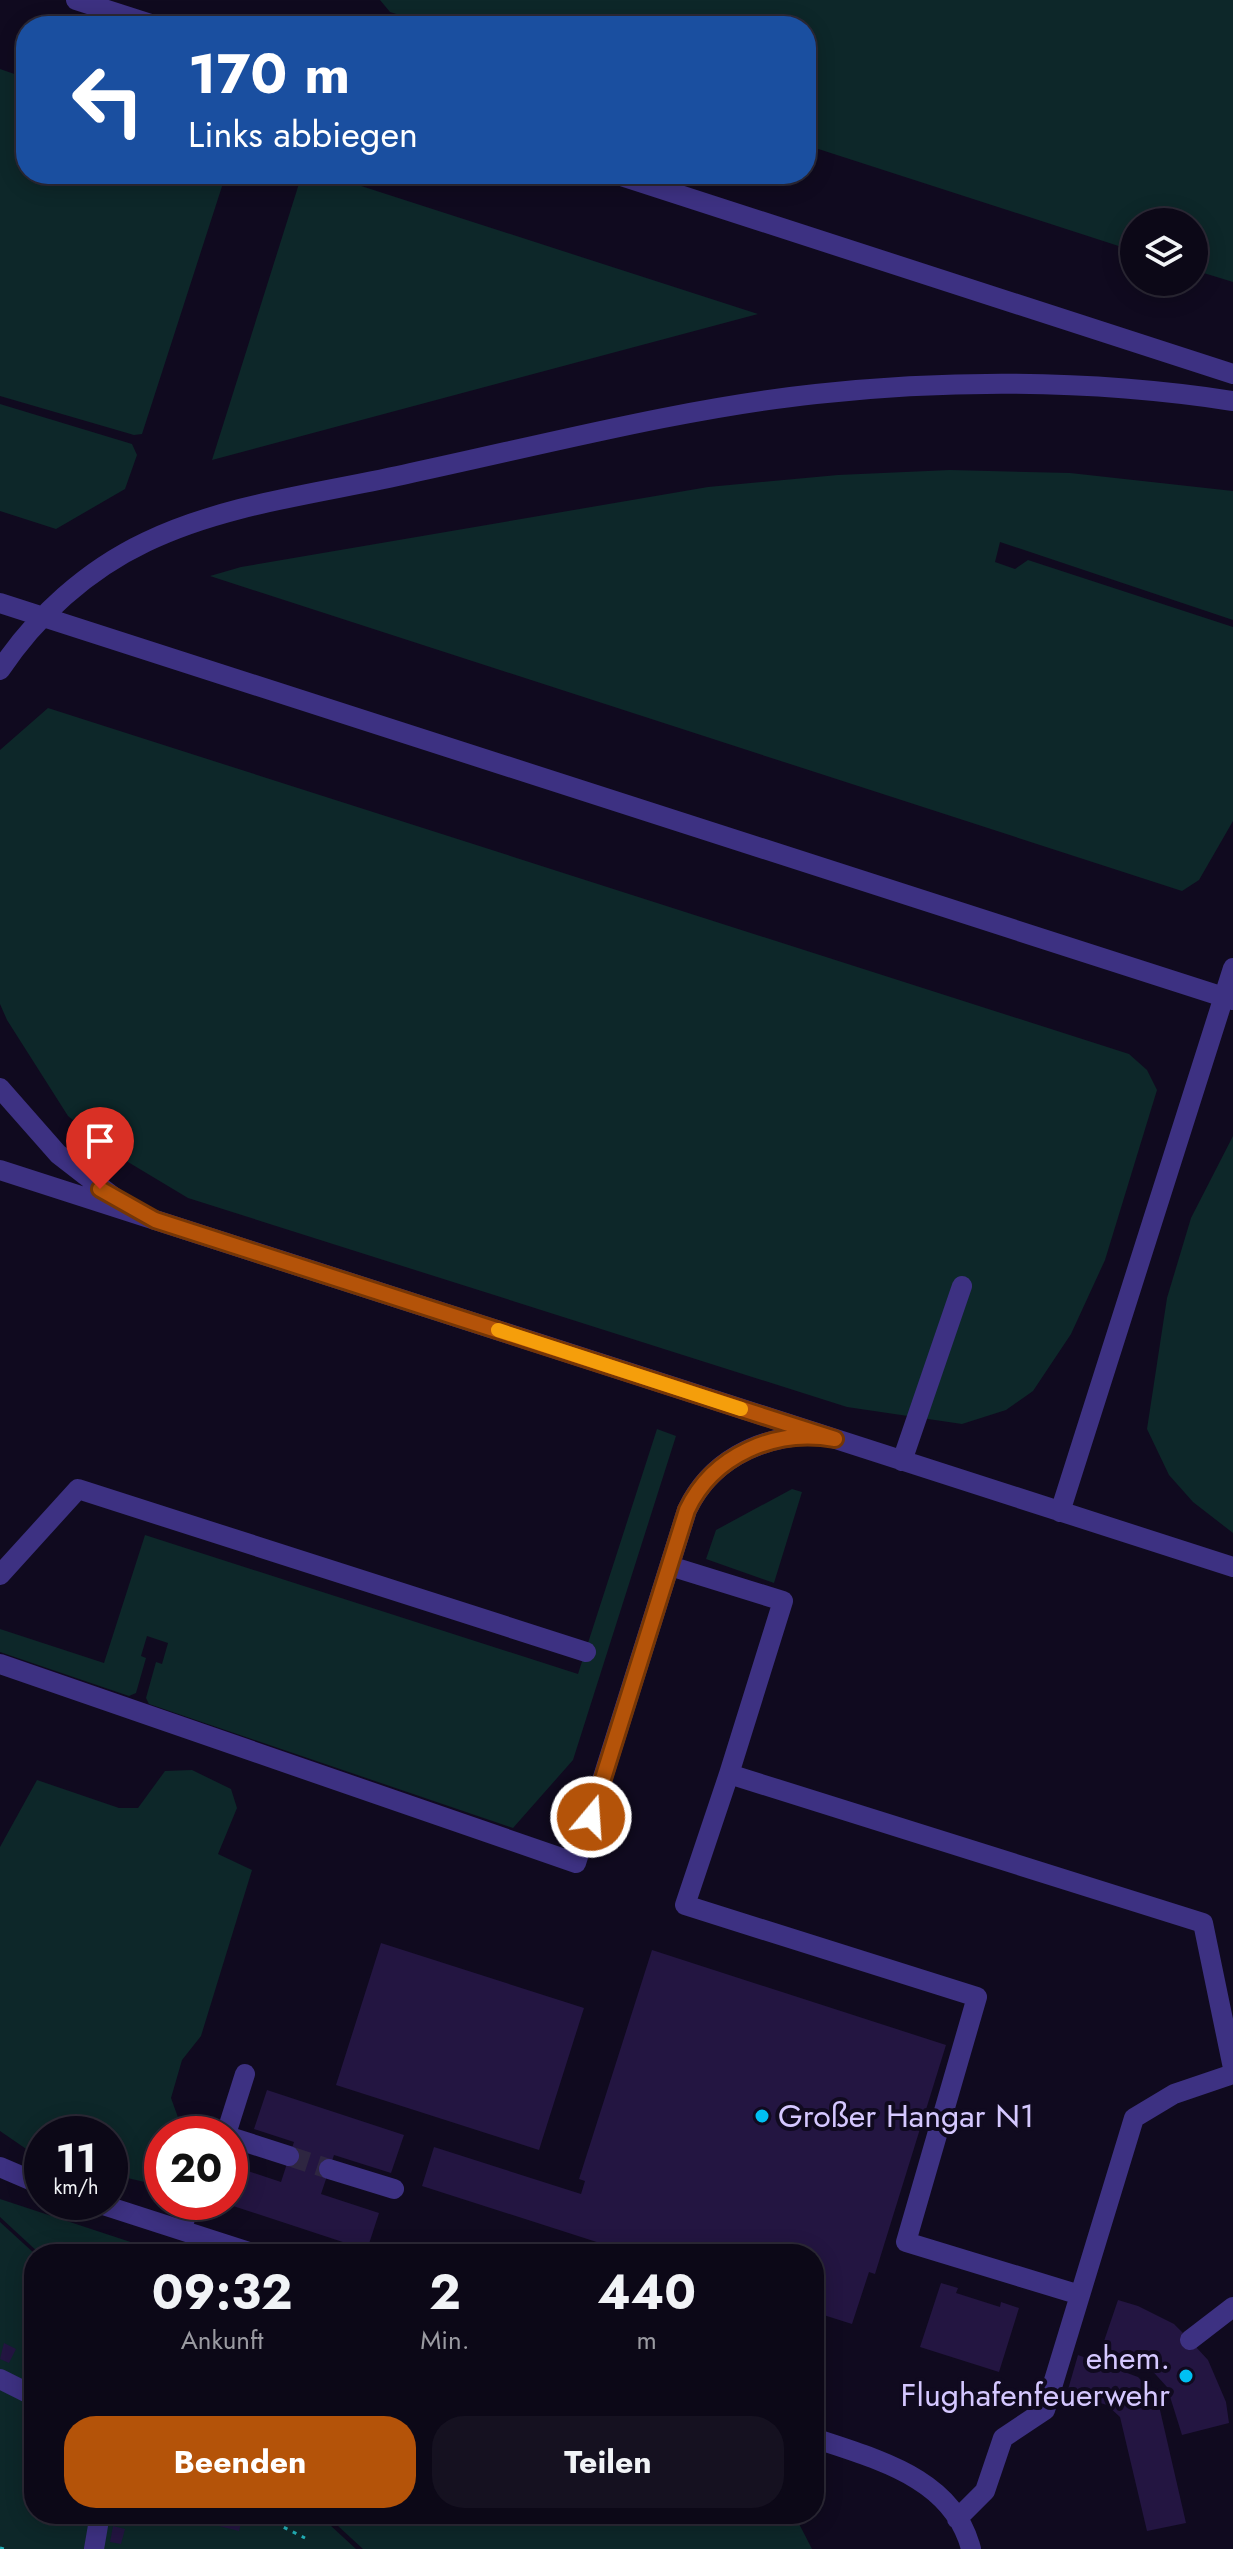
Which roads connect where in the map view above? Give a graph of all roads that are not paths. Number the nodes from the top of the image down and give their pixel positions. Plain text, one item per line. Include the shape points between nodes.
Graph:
1 (76, 0) edge
2 (126, 16) edge
3 (646, 184) edge
4 (1233, 374) edge
5 (1233, 401) edge
6 (0, 603) edge
7 (43, 616) junction
8 (0, 670) edge
9 (1233, 968) edge
10 (1228, 998) edge
11 (0, 1088) edge
12 (0, 1170) edge
13 (155, 1220) junction
14 (962, 1286) dead end
15 (835, 1439) junction
16 (902, 1461) junction
17 (1060, 1512) junction
18 (670, 1566) junction
19 (1233, 1567) edge
20 (0, 1575) edge
21 (586, 1652) dead end
22 (0, 1664) edge
23 (729, 1774) junction
24 (1233, 2068) edge
25 (245, 2074) dead end
26 (1233, 2074) edge
27 (233, 2116) edge
28 (248, 2142) edge
29 (289, 2156) tunnel mouth
30 (0, 2167) edge
31 (329, 2169) tunnel mouth
32 (24, 2177) edge
33 (394, 2189) dead end
34 (128, 2213) edge
35 (185, 2220) edge
36 (181, 2230) junction
37 (224, 2244) edge
38 (1080, 2295) junction
39 (1233, 2307) edge
40 (1190, 2340) dead end
41 (0, 2379) edge
42 (24, 2391) edge
43 (824, 2441) edge
44 (957, 2519) junction
45 (98, 2524) edge
46 (94, 2549) edge
47 (971, 2549) edge

1 - 2 street
3 - 4 street
5 - 7 street via 1078,385 994,383 814,394 726,407 208,518 126,552
6 - 7 street
7 - 8 street
7 - 10 street
9 - 10 street
10 - 17 street
11 - 13 street via 29,1125 85,1178
12 - 13 street
13 - 15 street
14 - 16 street
15 - 16 street
15 - 18 street via 787,1437 714,1469 698,1487
16 - 17 street
17 - 19 street
18 - 22 street via 576,1863
18 - 23 street via 783,1601
20 - 21 street via 78,1489
23 - 24 street via 1203,1923
23 - 38 street via 685,1905 977,1997 906,2242
25 - 27 street
26 - 38 street via 1174,2094 1134,2118
28 - 29 street
30 - 32 street
31 - 33 street
34 - 36 street
35 - 36 street
36 - 37 street
38 - 44 street via 1045,2410 1003,2438 985,2491
39 - 40 street
41 - 42 street
43 - 44 street via 900,2467 931,2488
44 - 47 street
45 - 46 street

